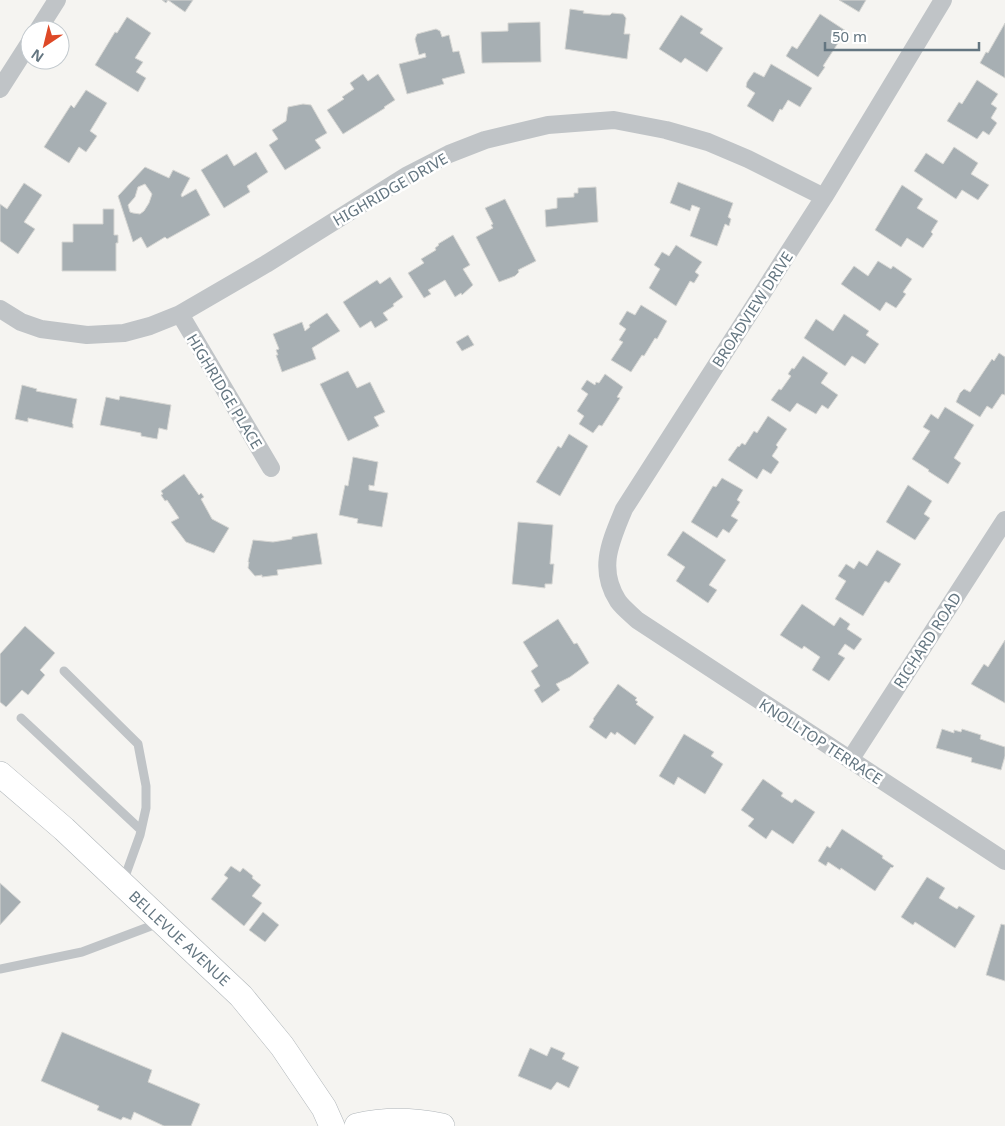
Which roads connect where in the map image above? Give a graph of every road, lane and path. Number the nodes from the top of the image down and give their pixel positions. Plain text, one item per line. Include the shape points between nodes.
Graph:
1 (57, 0) edge
2 (943, 0) edge
3 (44, 20) edge
4 (20, 58) edge
5 (0, 89) edge
6 (824, 197) junction
7 (0, 309) edge
8 (180, 314) junction
9 (271, 468) dead end
10 (1005, 520) edge
11 (637, 620) joint
12 (64, 671) dead end
13 (22, 718) dead end
14 (850, 760) junction
15 (0, 774) edge
16 (141, 830) junction
17 (1005, 861) edge
18 (122, 885) junction
19 (162, 922) junction
20 (0, 969) edge
21 (332, 1126) edge
22 (358, 1126) edge
23 (442, 1126) edge

1 - 3 street
2 - 6 street, BROADVIEW DRIVE
4 - 5 street
6 - 8 street, HIGHRIDGE DRIVE via 708,142 666,130 614,120 548,125 485,140 408,175
6 - 11 street, BROADVIEW DRIVE via 624,509 606,562 609,585 619,602
7 - 8 street, HIGHRIDGE DRIVE via 41,329 87,335 124,333
8 - 9 street, HIGHRIDGE PLACE
10 - 14 street, RICHARD ROAD
11 - 14 street, KNOLLTOP TERRACE
12 - 16 lane via 138,744 146,786
13 - 16 lane
14 - 17 street, KNOLLTOP TERRACE
15 - 18 street, BELLEVUE AVENUE
16 - 18 lane
18 - 19 street, BELLEVUE AVENUE
19 - 20 lane via 82,952
19 - 21 street, BELLEVUE AVENUE via 241,996 282,1046 324,1108
22 - 23 street via 396,1120

